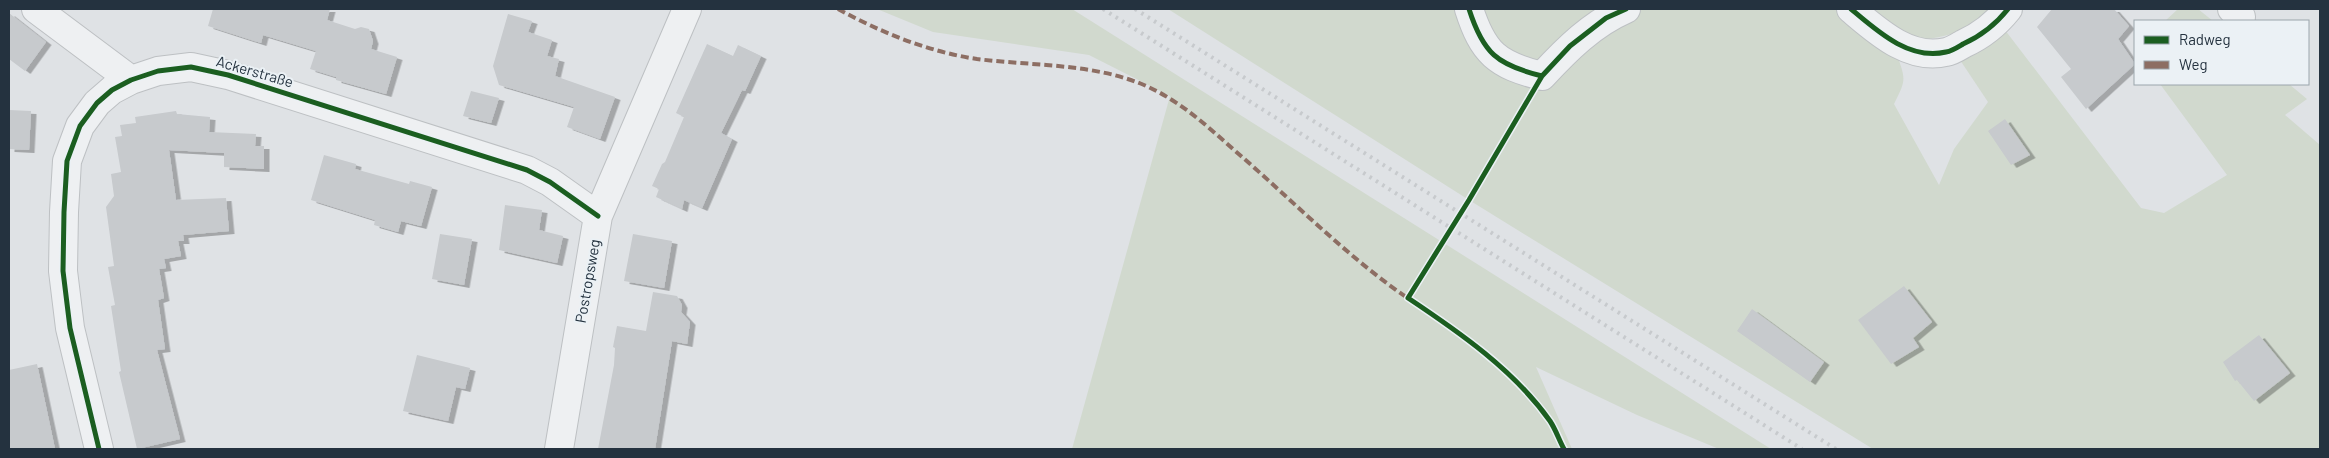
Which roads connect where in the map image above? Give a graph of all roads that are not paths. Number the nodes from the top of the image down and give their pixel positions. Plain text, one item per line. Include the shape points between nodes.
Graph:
1 (36, 9) edge
2 (687, 9) edge
3 (1469, 9) edge
4 (1626, 9) edge
5 (1851, 9) edge
6 (2008, 9) edge
7 (131, 80) junction
8 (598, 216) junction
9 (99, 449) edge
10 (558, 449) edge

1 - 7 street
2 - 8 street, Postropsweg
3 - 4 street via 1476,30 1492,54 1515,70 1542,76 1570,46 1606,18
5 - 6 street via 1891,40 1908,49 1926,53 1945,52 1979,38
7 - 8 street, Ackerstraße via 191,67 228,75 527,170
7 - 9 street, Ackerstraße via 97,103 80,126 67,161 63,270 70,328
8 - 10 street, Postropsweg

